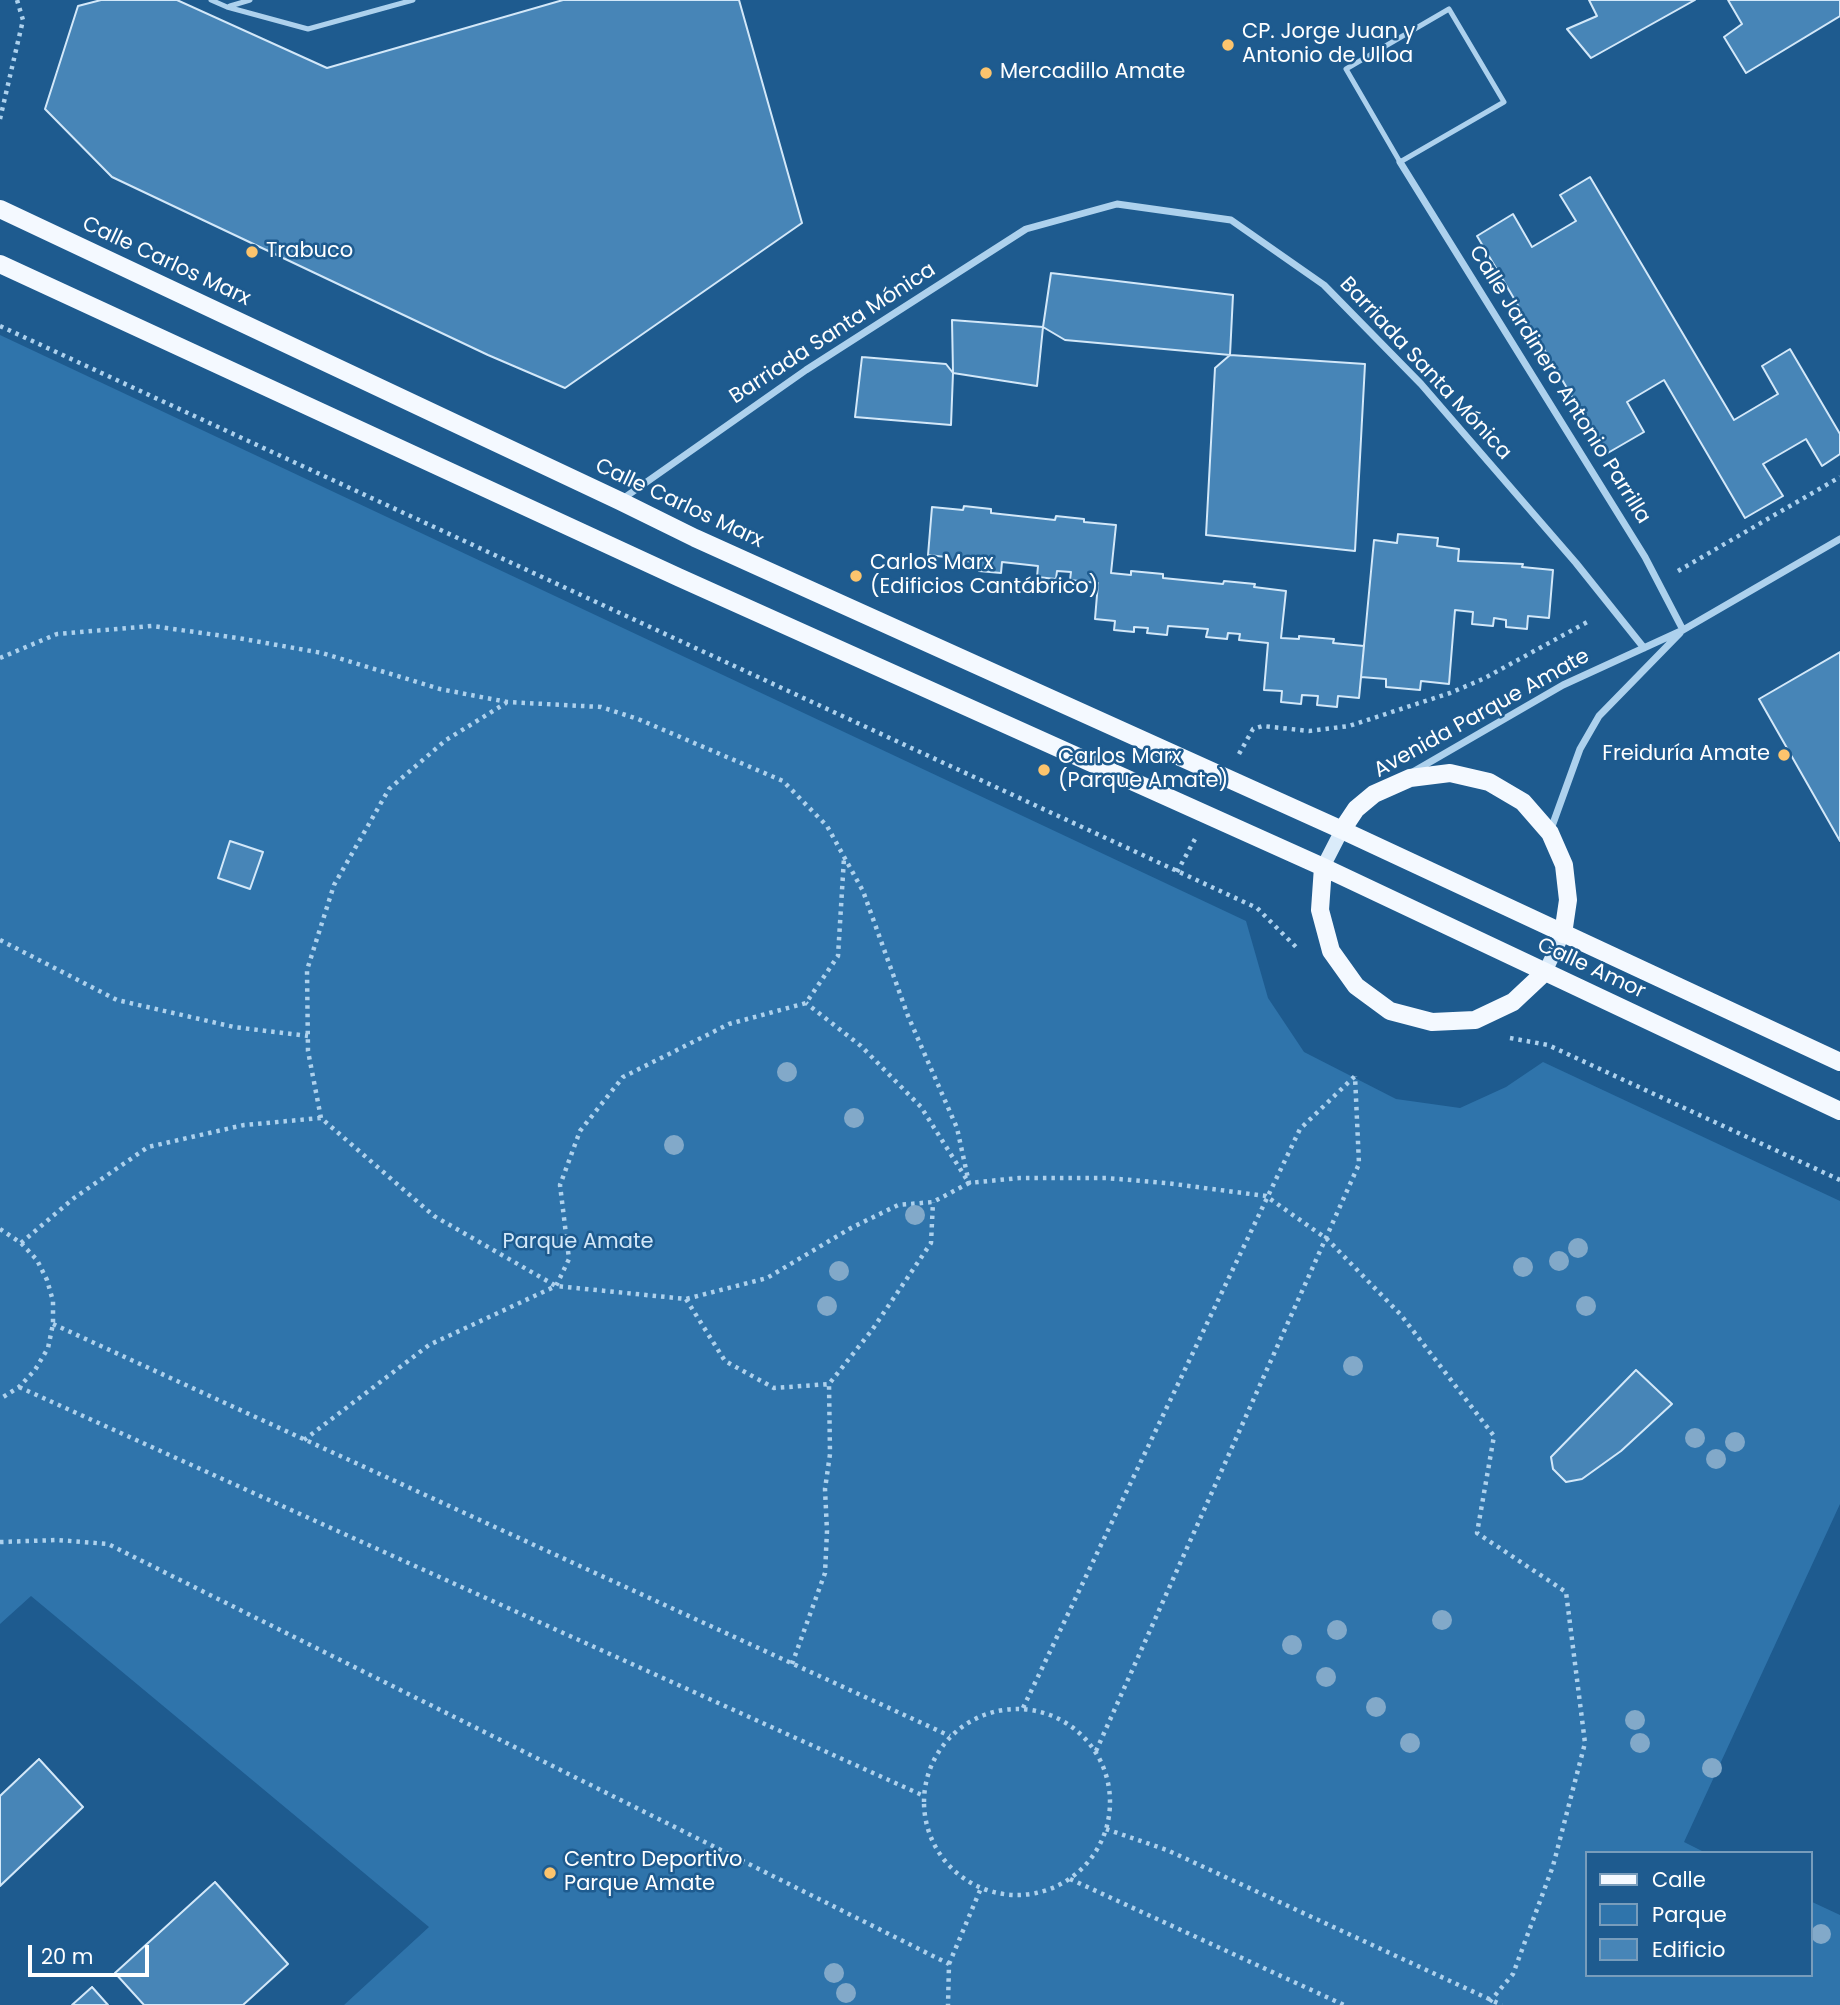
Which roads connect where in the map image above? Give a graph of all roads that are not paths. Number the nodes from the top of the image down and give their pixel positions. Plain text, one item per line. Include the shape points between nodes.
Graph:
1 (211, 0) edge
2 (250, 0) edge
3 (413, 0) edge
4 (227, 7) junction
5 (1400, 162) junction
6 (0, 209) edge
7 (0, 264) edge
8 (620, 500) junction
9 (1840, 539) edge
10 (1683, 629) junction
11 (1644, 648) junction
12 (1374, 794) junction
13 (1342, 830) junction
14 (1550, 833) junction
15 (1323, 867) junction
16 (1563, 934) junction
17 (1545, 972) junction
18 (1840, 1062) edge
19 (1840, 1111) edge

1 - 4 lane
2 - 4 lane
3 - 4 lane via 309,29
5 - 5 lane via 1504,102 1449,9 1346,69
5 - 10 street, Calle Jardinero Antonio Parrilla via 1645,557
6 - 8 main road, Calle Carlos Marx
7 - 15 main road
8 - 11 street, Barriada Santa Mónica via 806,370 1026,229 1117,204 1231,220 1324,285 1421,384
8 - 13 main road, Calle Carlos Marx
9 - 10 street, Avenida Parque Amate
10 - 11 street, Avenida Parque Amate
10 - 14 street, Avenida Parque Amate via 1600,716 1580,748
11 - 12 street, Avenida Parque Amate via 1563,685
12 - 13 main road
12 - 14 main road via 1410,778 1450,773 1489,782 1523,802
13 - 15 main road
13 - 16 main road, Calle Amor
14 - 16 main road via 1564,865 1569,900
15 - 17 main road, Calle Amor
15 - 17 main road via 1320,910 1331,951 1356,986 1390,1011 1432,1022 1475,1020 1513,1002
16 - 17 main road
16 - 18 main road, Calle Amor
17 - 19 main road, Calle Amor

